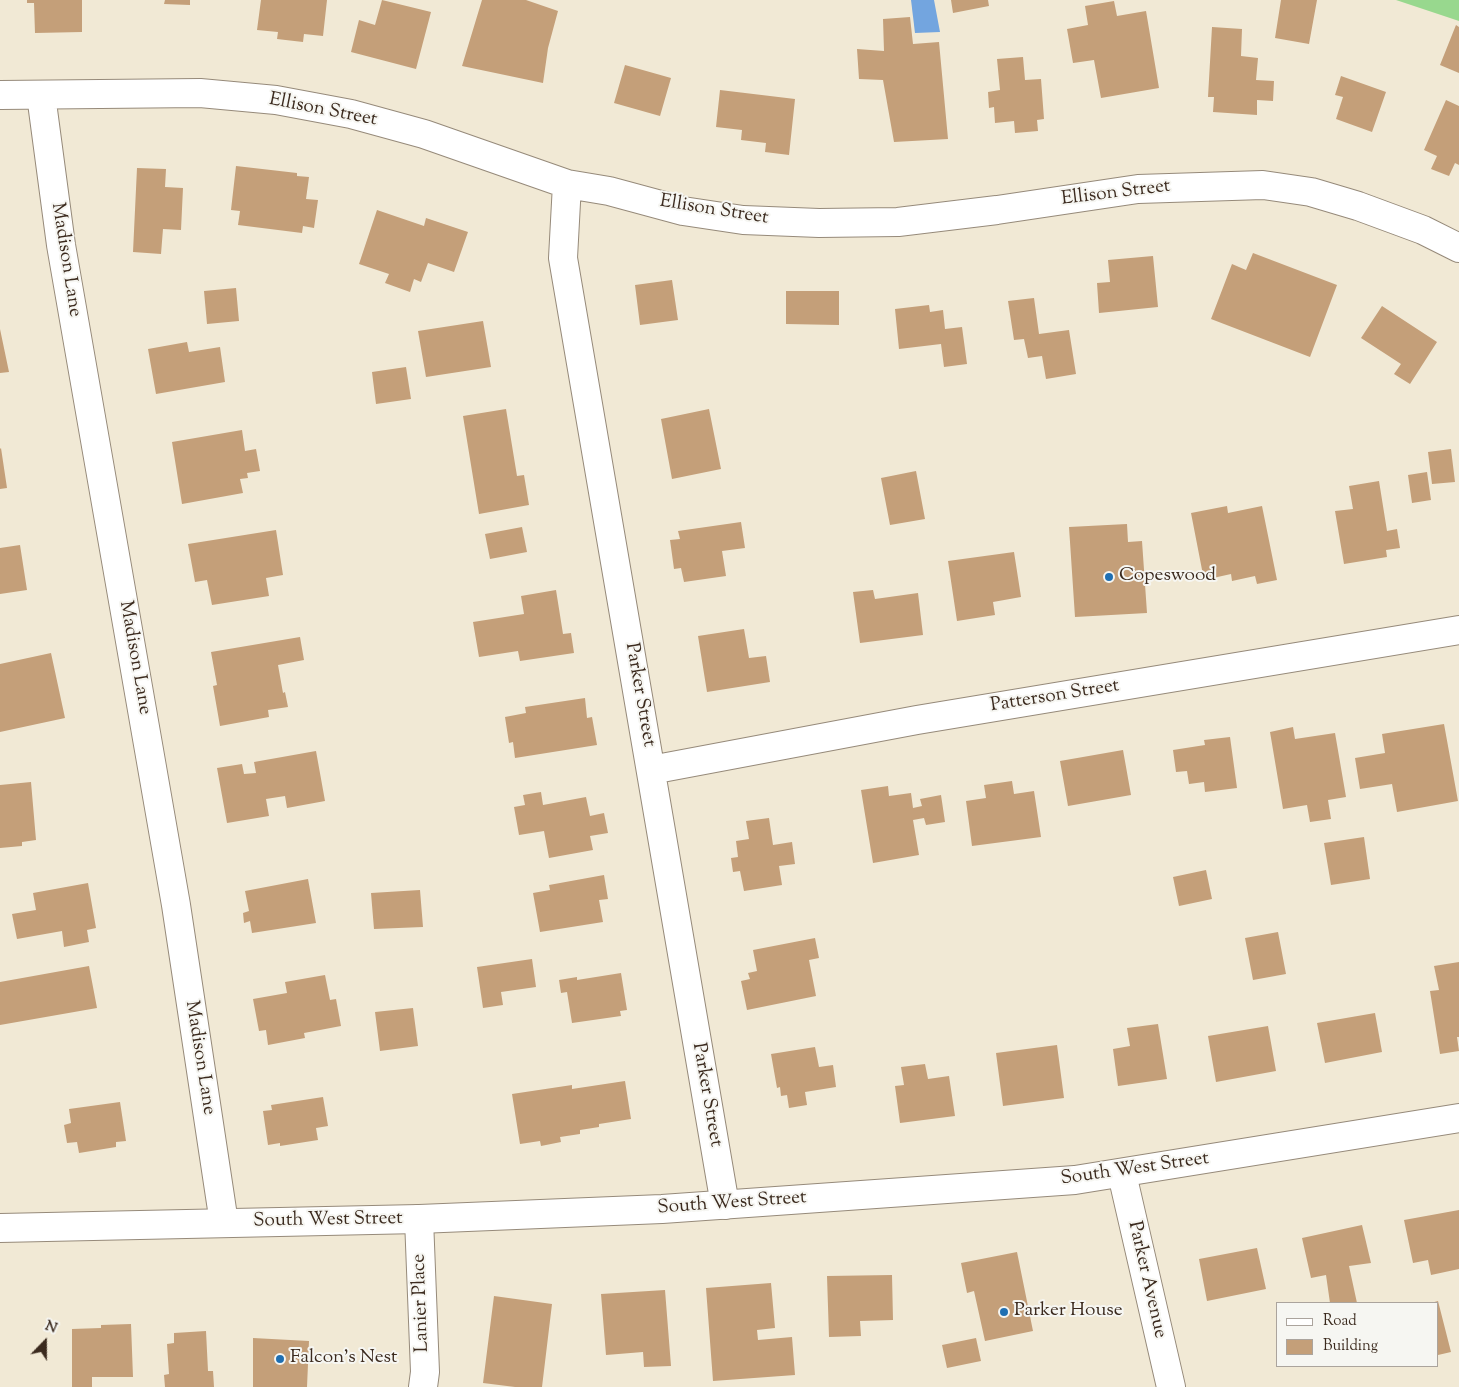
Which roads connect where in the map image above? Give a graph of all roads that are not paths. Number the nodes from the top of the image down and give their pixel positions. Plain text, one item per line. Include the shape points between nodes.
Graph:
1 (0, 95) edge
2 (41, 95) junction
3 (567, 184) junction
4 (1459, 248) edge
5 (1459, 630) edge
6 (652, 770) junction
7 (1459, 1118) edge
8 (1122, 1174) junction
9 (725, 1206) junction
10 (419, 1219) junction
11 (224, 1223) junction
12 (0, 1228) edge
13 (423, 1387) edge
14 (1171, 1387) edge

1 - 2 street, Ellison Street
2 - 3 street, Ellison Street via 200,93 276,100 351,114 424,134
2 - 11 street, Madison Lane via 61,245 175,896
3 - 4 street, Ellison Street via 609,190 683,211 819,223 898,222 1138,188 1263,185 1311,192 1358,206 1424,230
3 - 6 street, Parker Street via 563,258
5 - 6 street, Patterson Street via 917,720
6 - 9 street, Parker Street
7 - 8 street, South West Street
8 - 9 street, South West Street
8 - 14 street, Parker Avenue
9 - 10 street, South West Street
10 - 11 street, South West Street
10 - 13 street, Lanier Place
11 - 12 street, South West Street

